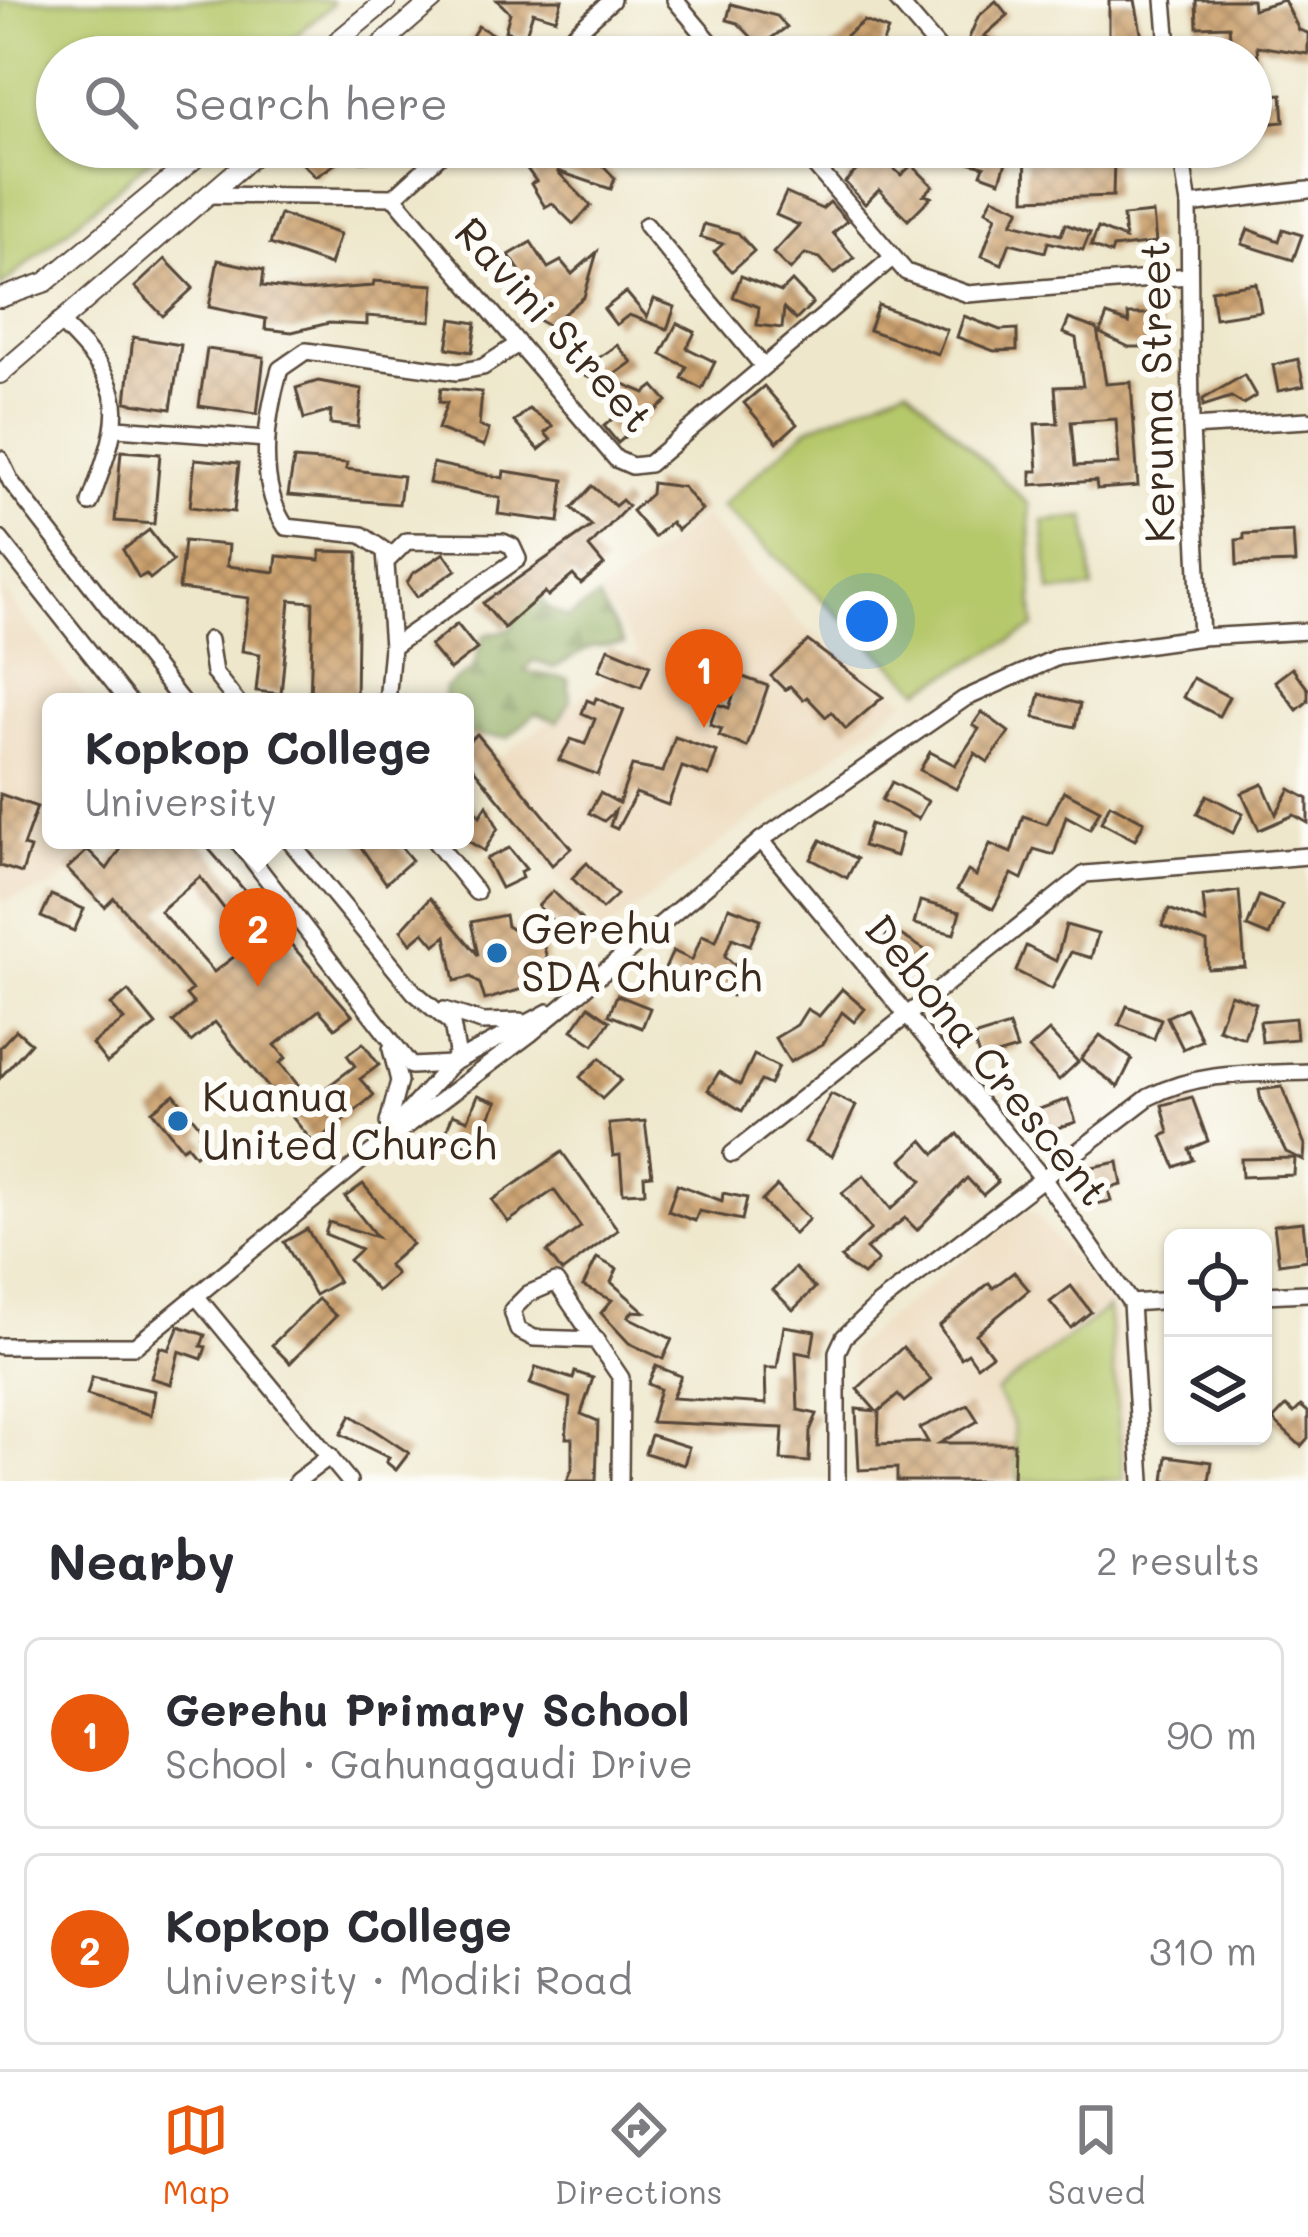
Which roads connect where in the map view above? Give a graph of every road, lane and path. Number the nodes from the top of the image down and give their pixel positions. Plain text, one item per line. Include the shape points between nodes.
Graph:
1 (387, 0) edge
2 (433, 0) edge
3 (612, 0) edge
4 (675, 0) edge
5 (897, 0) edge
6 (1164, 0) edge
7 (343, 36) edge
8 (392, 36) edge
9 (572, 36) edge
10 (705, 36) edge
11 (928, 36) edge
12 (1167, 36) edge
13 (184, 168) edge
14 (239, 168) edge
15 (426, 168) edge
16 (816, 168) edge
17 (1183, 168) edge
18 (1308, 190) edge
19 (208, 195) junction
20 (394, 197) junction
21 (1189, 205) junction
22 (646, 225) dead end
23 (892, 259) junction
24 (1188, 276) junction
25 (0, 298) edge
26 (59, 320) junction
27 (518, 344) junction
28 (763, 366) junction
29 (0, 374) edge
30 (1308, 420) edge
31 (1191, 427) junction
32 (117, 428) junction
33 (266, 439) junction
34 (0, 459) edge
35 (90, 503) dead end
36 (0, 539) edge
37 (388, 559) junction
38 (1308, 631) edge
39 (1201, 637) junction
40 (209, 640) dead end
41 (392, 647) junction
42 (122, 693) edge
43 (175, 693) edge
44 (230, 693) edge
45 (388, 693) edge
46 (761, 839) junction
47 (244, 849) edge
48 (296, 849) edge
49 (441, 849) edge
50 (1308, 856) edge
51 (476, 892) dead end
52 (414, 992) junction
53 (567, 1002) junction
54 (906, 1015) junction
55 (384, 1027) junction
56 (451, 1064) junction
57 (1308, 1072) edge
58 (732, 1154) dead end
59 (367, 1156) junction
60 (1045, 1181) junction
61 (1308, 1293) edge
62 (1272, 1295) edge
63 (197, 1297) junction
64 (1164, 1301) edge
65 (1131, 1303) junction
66 (597, 1340) junction
67 (0, 1346) edge
68 (330, 1456) junction
69 (297, 1481) edge
70 (349, 1481) edge
71 (620, 1481) edge
72 (837, 1481) edge
73 (1142, 1481) edge

1 - 7 street
2 - 8 street
3 - 9 street
4 - 10 street
5 - 11 street
6 - 12 street
13 - 25 street via 46,282
14 - 19 street
15 - 20 street
16 - 23 street
17 - 21 street, Keruma Street
18 - 21 street
19 - 20 street
19 - 26 street
20 - 27 street, Ravini Street
21 - 24 street, Keruma Street
22 - 28 street
23 - 24 street via 926,282 968,294
23 - 28 street, Ravini Street
24 - 31 street, Keruma Street
26 - 29 street
26 - 32 street via 104,364
27 - 28 street, Ravini Street via 616,459 632,466 649,464
27 - 33 street via 483,367 457,372 295,354 280,369
30 - 31 street
31 - 39 street, Keruma Street
32 - 33 street
32 - 35 street
33 - 37 street via 272,499 286,526 362,535
34 - 43 street
36 - 42 street
37 - 41 street
37 - 41 street via 407,542 503,542 515,549 517,564
38 - 39 street
39 - 46 street via 1058,657 964,699
40 - 44 street via 214,673
41 - 45 street
46 - 53 street
46 - 54 street, Debona Crescent
47 - 55 street
48 - 52 street
49 - 51 street
50 - 54 street via 1085,874
52 - 53 street via 457,1018 482,1022 525,1020
52 - 56 street via 452,1024
53 - 56 street
53 - 59 street
54 - 58 street
54 - 60 street, Debona Crescent
55 - 56 street via 411,1066
55 - 59 street via 399,1081 395,1111
56 - 59 street
57 - 60 street via 1174,1084
59 - 63 street
60 - 65 street, Debona Crescent
60 - 72 street via 844,1337 835,1366
61 - 62 street
63 - 67 street via 135,1346
63 - 68 street
64 - 65 street
65 - 73 street
66 - 66 street via 534,1338 518,1330 512,1310 556,1282
66 - 71 street via 621,1378
68 - 69 street
68 - 70 street

